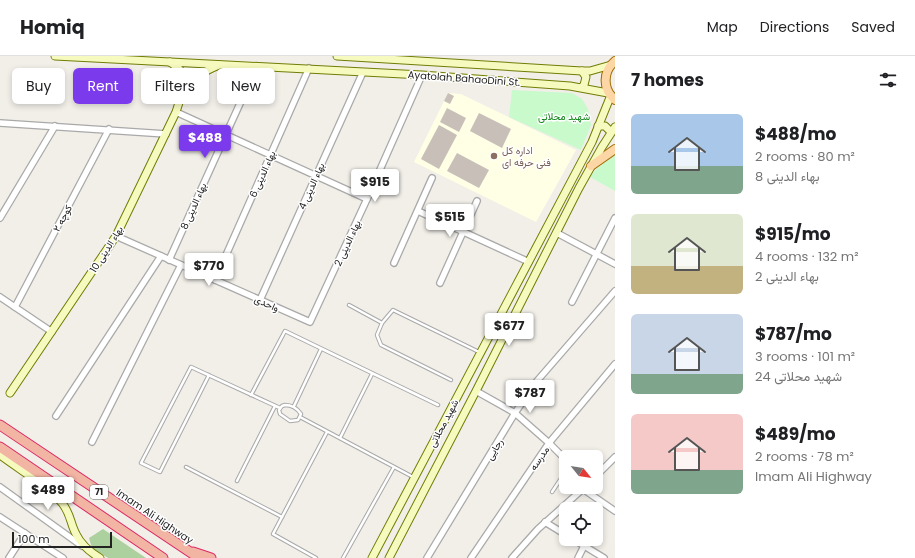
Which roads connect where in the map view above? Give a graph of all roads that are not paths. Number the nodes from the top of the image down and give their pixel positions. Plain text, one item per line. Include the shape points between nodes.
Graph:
1 (55, 56) edge
2 (61, 56) edge
3 (337, 56) edge
4 (96, 57) edge
5 (170, 62) junction
6 (613, 63) edge
7 (222, 64) junction
8 (257, 66) junction
9 (178, 68) edge
10 (309, 68) junction
11 (209, 70) edge
12 (582, 71) junction
13 (363, 72) junction
14 (422, 75) junction
15 (582, 87) junction
16 (611, 96) edge
17 (179, 104) edge
18 (176, 112) junction
19 (0, 123) edge
20 (55, 126) junction
21 (598, 126) junction
22 (109, 129) junction
23 (613, 129) edge
24 (166, 134) junction
25 (226, 135) junction
26 (615, 149) edge
27 (271, 155) junction
28 (591, 166) junction
29 (315, 176) junction
30 (432, 178) dead end
31 (367, 199) junction
32 (477, 201) dead end
33 (418, 211) junction
34 (0, 218) edge
35 (615, 218) edge
36 (463, 232) junction
37 (557, 233) junction
38 (116, 236) junction
39 (596, 254) junction
40 (161, 256) junction
41 (169, 260) junction
42 (529, 262) junction
43 (394, 263) dead end
44 (615, 264) edge
45 (181, 265) junction
46 (215, 280) junction
47 (440, 283) dead end
48 (615, 291) edge
49 (0, 297) edge
50 (260, 300) junction
51 (572, 302) dead end
52 (349, 305) dead end
53 (15, 307) junction
54 (310, 322) joint
55 (382, 322) junction
56 (52, 332) junction
57 (321, 349) junction
58 (480, 353) junction
59 (615, 364) edge
60 (372, 374) junction
61 (209, 375) junction
62 (451, 380) dead end
63 (476, 391) junction
64 (10, 393) dead end
65 (250, 395) junction
66 (438, 405) dead end
67 (275, 406) junction
68 (294, 406) junction
69 (280, 408) junction
70 (515, 413) junction
71 (56, 416) dead end
72 (300, 417) junction
73 (0, 425) edge
74 (327, 432) junction
75 (340, 438) junction
76 (92, 442) dead end
77 (549, 443) junction
78 (0, 447) edge
79 (559, 453) edge
80 (0, 455) edge
81 (615, 457) edge
82 (186, 467) dead end
83 (394, 467) junction
84 (603, 469) edge
85 (414, 478) junction
86 (237, 481) dead end
87 (559, 482) edge
88 (0, 487) edge
89 (552, 492) dead end
90 (577, 494) edge
91 (592, 494) edge
92 (615, 511) edge
93 (0, 516) edge
94 (282, 517) junction
95 (545, 522) junction
96 (559, 531) edge
97 (25, 533) junction
98 (584, 546) joint
99 (186, 549) junction
100 (87, 550) junction
101 (60, 557) edge
102 (9, 558) edge
103 (100, 558) edge
104 (163, 558) edge
105 (199, 558) edge
106 (210, 558) edge
107 (316, 558) edge
108 (343, 558) edge
109 (372, 558) edge
110 (389, 558) edge
111 (427, 558) edge
112 (471, 558) edge
113 (512, 558) edge
114 (578, 558) edge
115 (604, 558) edge

1 - 2 main road, Ayatolah BahaoDini St.
2 - 4 main road, Ayatolah BahaoDini St.
3 - 12 main road, Ayatolah BahaoDini St.
4 - 5 main road, Ayatolah BahaoDini St.
5 - 7 main road, Ayatolah BahaoDini St.
5 - 9 main road
6 - 12 main road, Ayatolah BahaoDini St.
6 - 16 main road via 605,76 606,87
7 - 8 main road, Ayatolah BahaoDini St.
7 - 11 main road
8 - 10 main road, Ayatolah BahaoDini St.
8 - 25 street, بهاء الدینی 8
10 - 13 main road, Ayatolah BahaoDini St.
10 - 27 street, بهاء الدینی 6
12 - 15 main road via 586,78
13 - 14 main road, Ayatolah BahaoDini St.
13 - 29 street, بهاء الدینی 4
14 - 15 main road, Ayatolah BahaoDini St.
14 - 31 street, بهاء الدینی 2
15 - 16 main road, Ayatolah BahaoDini St.
16 - 21 main road, شهید محلاتی
17 - 18 main road, بهاء الدینی 10
18 - 24 main road, بهاء الدینی 10
18 - 25 street
19 - 20 street
20 - 22 street
20 - 34 street
21 - 23 main road
21 - 42 main road, شهید محلاتی
22 - 24 street
22 - 53 street, کوچه ۲
23 - 28 main road, شهید محلاتی
24 - 38 main road, بهاء الدینی 10
25 - 27 street
25 - 41 street, بهاء الدینی 8
26 - 28 main road
27 - 29 street
27 - 46 street, بهاء الدینی 6
28 - 37 main road, شهید محلاتی
29 - 31 street
29 - 50 street, بهاء الدینی 4
30 - 33 street
31 - 54 street, بهاء الدینی 2
32 - 36 street
33 - 36 street
33 - 43 street
35 - 39 street
36 - 42 street
36 - 47 street
37 - 39 street
37 - 63 main road, شهید محلاتی
38 - 40 street, واحدی
38 - 56 main road, بهاء الدینی 10
39 - 44 street
39 - 51 street
40 - 41 street, واحدی
40 - 71 street
41 - 45 street, واحدی
42 - 58 main road, شهید محلاتی
45 - 46 street, واحدی
45 - 76 street
46 - 50 street, واحدی
48 - 70 street, رجایی via 537,382
49 - 53 street
50 - 54 street, واحدی
52 - 55 lane
53 - 56 street
55 - 58 lane via 393,310
55 - 62 lane via 377,335 381,345
56 - 64 main road, بهاء الدینی 10
57 - 60 lane
57 - 65 lane via 285,331
57 - 68 lane
58 - 85 main road, شهید محلاتی
59 - 77 street, مدرسه
60 - 66 lane
60 - 75 lane
61 - 61 lane via 160,472 141,463 191,367
61 - 65 lane
63 - 70 street
63 - 110 main road, شهید محلاتی
65 - 67 lane
67 - 69 lane
67 - 86 lane
68 - 69 lane via 285,405
68 - 72 lane via 301,414
69 - 72 lane via 280,414 285,418 295,421
70 - 77 street
70 - 111 street, رجایی
72 - 74 lane
73 - 99 highway, Imam Ali Highway / 71
74 - 75 lane
74 - 94 lane
75 - 83 lane
77 - 79 street
77 - 112 street, مدرسه
78 - 104 highway, 71
80 - 100 main road via 61,503 70,515 76,534
81 - 84 street
82 - 94 lane
83 - 85 lane
83 - 108 lane
85 - 109 main road, شهید محلاتی
87 - 89 lane
88 - 100 street
90 - 95 street
91 - 92 street
93 - 97 street
94 - 107 lane via 273,534
95 - 96 street
95 - 113 street
97 - 101 street
97 - 102 street
98 - 114 street
98 - 115 street
99 - 105 highway, Imam Ali Highway / 71
99 - 106 highway
100 - 103 main road

